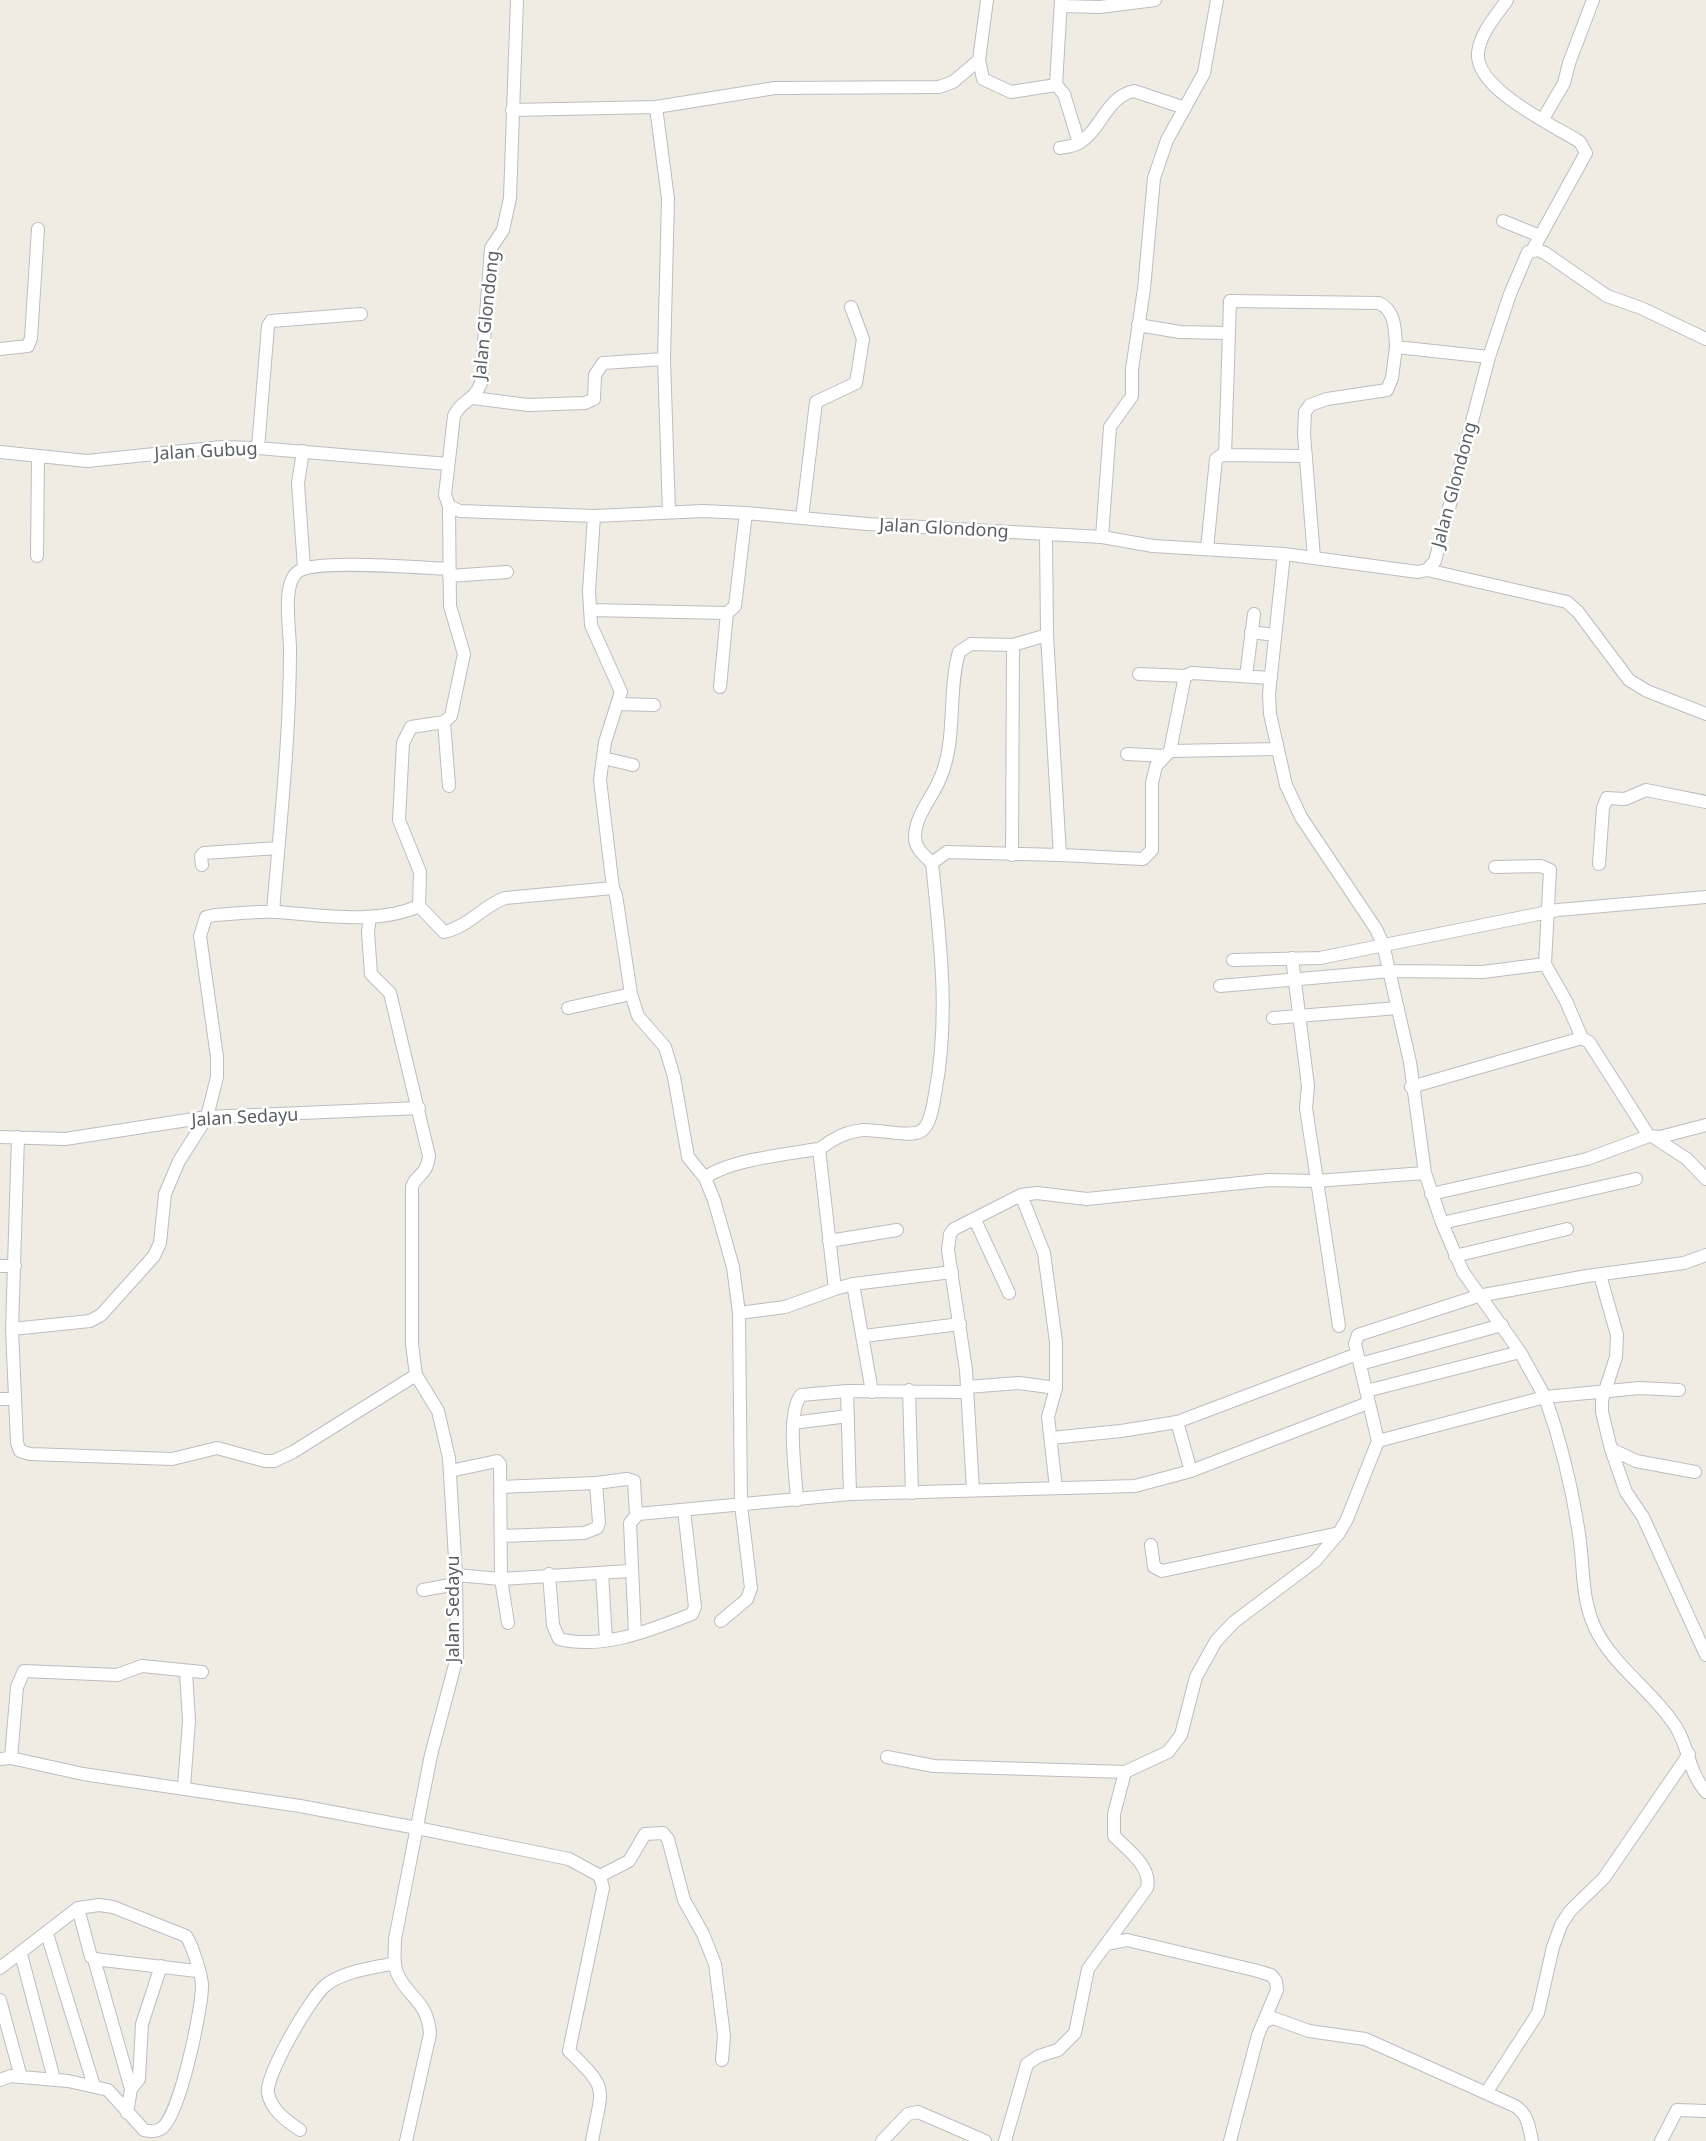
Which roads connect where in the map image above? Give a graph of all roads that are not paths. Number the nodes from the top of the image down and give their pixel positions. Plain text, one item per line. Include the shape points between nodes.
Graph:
1 (517, 0) edge
2 (987, 0) edge
3 (1155, 0) edge
4 (1217, 0) edge
5 (1507, 0) edge
6 (1593, 0) edge
7 (1061, 3) edge
8 (979, 60) junction
9 (1056, 85) junction
10 (656, 107) junction
11 (1185, 108) junction
12 (512, 110) junction
13 (1543, 119) junction
14 (1079, 143) junction
15 (1060, 148) dead end
16 (1503, 221) dead end
17 (38, 229) dead end
18 (1540, 236) junction
19 (1532, 251) junction
20 (851, 307) dead end
21 (361, 314) dead end
22 (1138, 325) junction
23 (1227, 333) junction
24 (1706, 339) edge
25 (1396, 347) junction
26 (0, 349) edge
27 (1489, 357) junction
28 (664, 359) junction
29 (473, 398) junction
30 (258, 448) junction
31 (0, 452) edge
32 (303, 452) junction
33 (1224, 456) junction
34 (1306, 456) junction
35 (39, 457) junction
36 (448, 464) junction
37 (449, 506) junction
38 (669, 512) junction
39 (746, 513) junction
40 (594, 516) junction
41 (802, 518) junction
42 (1046, 534) junction
43 (1102, 537) junction
44 (1207, 549) junction
45 (1284, 554) junction
46 (37, 556) dead end
47 (1314, 558) junction
48 (304, 568) junction
49 (1427, 570) junction
50 (449, 572) junction
51 (507, 572) dead end
52 (590, 610) junction
53 (727, 613) junction
54 (1254, 614) dead end
55 (1251, 632) junction
56 (1047, 635) junction
57 (1275, 635) junction
58 (1013, 645) junction
59 (1139, 674) dead end
60 (1185, 676) junction
61 (1246, 676) junction
62 (1271, 678) junction
63 (720, 687) dead end
64 (618, 704) junction
65 (654, 705) dead end
66 (1706, 714) edge
67 (444, 722) junction
68 (1278, 749) junction
69 (1168, 753) junction
70 (1127, 754) dead end
71 (603, 758) junction
72 (633, 765) dead end
73 (448, 786) dead end
74 (1706, 802) edge
75 (278, 848) junction
76 (1012, 855) junction
77 (1060, 855) junction
78 (932, 863) junction
79 (1599, 864) dead end
80 (202, 865) dead end
81 (1495, 867) dead end
82 (613, 888) junction
83 (1706, 897) edge
84 (419, 906) junction
85 (273, 912) junction
86 (1549, 912) junction
87 (370, 917) junction
88 (1383, 944) junction
89 (1292, 958) junction
90 (1233, 960) dead end
91 (1545, 964) junction
92 (1391, 971) junction
93 (1295, 980) junction
94 (1220, 986) dead end
95 (631, 994) junction
96 (568, 1008) dead end
97 (1398, 1008) junction
98 (1300, 1016) junction
99 (1273, 1018) dead end
100 (1582, 1038) junction
101 (1411, 1087) junction
102 (419, 1108) junction
103 (207, 1117) junction
104 (1706, 1125) edge
105 (0, 1137) edge
106 (18, 1137) junction
107 (1652, 1137) junction
108 (819, 1149) junction
109 (1425, 1173) junction
110 (705, 1179) junction
111 (1636, 1179) dead end
112 (1706, 1179) edge
113 (1316, 1181) junction
114 (1431, 1194) junction
115 (1021, 1195) junction
116 (975, 1220) junction
117 (1442, 1223) junction
118 (1567, 1229) dead end
119 (897, 1230) dead end
120 (829, 1241) junction
121 (1706, 1255) edge
122 (1455, 1256) junction
123 (0, 1266) edge
124 (15, 1266) junction
125 (952, 1272) junction
126 (1600, 1275) junction
127 (853, 1284) junction
128 (835, 1289) junction
129 (1009, 1293) dead end
130 (1478, 1296) junction
131 (739, 1313) junction
132 (960, 1324) junction
133 (1502, 1325) junction
134 (1339, 1326) dead end
135 (12, 1329) junction
136 (864, 1336) junction
137 (1520, 1352) junction
138 (1358, 1359) junction
139 (416, 1375) junction
140 (1056, 1388) junction
141 (967, 1389) junction
142 (909, 1390) junction
143 (1679, 1390) dead end
144 (1605, 1391) junction
145 (847, 1392) junction
146 (872, 1392) junction
147 (1367, 1397) junction
148 (1545, 1397) junction
149 (0, 1399) edge
150 (15, 1399) junction
151 (848, 1416) junction
152 (1177, 1422) junction
153 (793, 1423) junction
154 (1051, 1438) junction
155 (1378, 1441) junction
156 (1611, 1449) junction
157 (450, 1471) junction
158 (1191, 1471) junction
159 (1695, 1472) dead end
160 (596, 1483) junction
161 (500, 1487) junction
162 (1056, 1488) junction
163 (973, 1490) junction
164 (912, 1493) junction
165 (850, 1494) junction
166 (797, 1500) junction
167 (741, 1505) junction
168 (684, 1510) junction
169 (636, 1515) junction
170 (1339, 1533) junction
171 (501, 1536) junction
172 (1151, 1545) dead end
173 (630, 1571) junction
174 (602, 1573) junction
175 (549, 1574) junction
176 (501, 1579) junction
177 (456, 1580) junction
178 (423, 1590) dead end
179 (722, 1621) dead end
180 (508, 1623) dead end
181 (635, 1634) junction
182 (606, 1640) junction
183 (1706, 1655) edge
184 (186, 1672) junction
185 (202, 1672) dead end
186 (1689, 1754) junction
187 (887, 1757) dead end
188 (5, 1758) edge
189 (1125, 1772) junction
190 (184, 1787) junction
191 (1706, 1792) edge
192 (417, 1828) junction
193 (600, 1876) junction
194 (78, 1908) junction
195 (47, 1934) junction
196 (1106, 1944) junction
197 (21, 1954) junction
198 (94, 1959) junction
199 (395, 1963) junction
200 (161, 1966) junction
201 (0, 1968) edge
202 (197, 1971) junction
203 (0, 2000) edge
204 (1266, 2021) junction
205 (722, 2060) dead end
206 (21, 2077) junction
207 (54, 2079) junction
208 (0, 2080) edge
209 (94, 2086) junction
210 (131, 2089) junction
211 (1486, 2093) junction
212 (1706, 2111) edge
213 (127, 2113) junction
214 (300, 2130) dead end
215 (406, 2141) edge
216 (592, 2141) edge
217 (882, 2141) edge
218 (985, 2141) edge
219 (1005, 2141) edge
220 (1230, 2141) edge
221 (1532, 2141) edge
222 (1661, 2141) edge

1 - 12 street, Jalan Glondong
2 - 8 street
3 - 7 street via 1100,7
4 - 11 street via 1204,73
5 - 13 street via 1485,31 1478,52 1479,66 1503,94
6 - 13 street via 1564,84
7 - 9 street
8 - 9 street via 983,79 1009,92
8 - 10 street via 953,82 939,87 775,88
9 - 14 street via 1064,94
10 - 12 street
10 - 28 street via 668,199
11 - 14 street via 1134,91 1126,93 1113,102
11 - 22 street via 1167,140 1154,178
12 - 29 street, Jalan Glondong via 510,198 503,230 491,248 483,367 481,383
13 - 18 street, Jalan Glondong via 1580,142 1586,153
14 - 15 street
16 - 18 street
17 - 26 street via 31,338 28,346
18 - 19 street, Jalan Glondong
19 - 24 street via 1545,253 1607,296
19 - 27 street, Jalan Glondong via 1525,256
20 - 41 street via 864,339 858,377 852,387 816,402
21 - 30 street via 271,321
22 - 23 street via 1180,332
22 - 43 street via 1132,396 1110,427
23 - 25 street via 1230,301 1379,303 1392,316
23 - 33 street
25 - 27 street
25 - 34 street via 1387,390 1310,405 1304,420
27 - 49 street, Jalan Glondong via 1435,561
28 - 29 street via 603,363 595,375 594,399 585,403 528,405
28 - 38 street
29 - 36 street, Jalan Glondong via 461,405 454,416
30 - 32 street, Jalan Gubug
30 - 35 street, Jalan Gubug via 222,447 87,461
31 - 35 street, Jalan Gubug
32 - 36 street, Jalan Gubug
32 - 48 street via 298,483
33 - 34 street
33 - 44 street via 1216,459
34 - 47 street
35 - 46 street
36 - 37 street, Jalan Glondong via 445,495
37 - 40 street, Jalan Glondong via 470,512
37 - 50 street
38 - 39 street, Jalan Glondong
38 - 40 street, Jalan Glondong
39 - 41 street, Jalan Glondong
39 - 53 street via 735,606
40 - 52 street
41 - 42 street, Jalan Glondong
42 - 43 street, Jalan Glondong
42 - 56 street
43 - 44 street, Jalan Glondong via 1153,546
44 - 45 street, Jalan Glondong
45 - 47 street, Jalan Glondong
45 - 57 street
47 - 49 street, Jalan Glondong
48 - 50 street via 330,565
48 - 75 street via 296,572 288,589 286,769
49 - 66 street via 1567,602 1629,680
50 - 51 street
50 - 67 street via 450,611 464,654 453,711
52 - 53 street
52 - 64 street via 596,640 619,682
53 - 63 street
54 - 55 street
55 - 57 street
55 - 61 street
56 - 58 street
56 - 77 street
57 - 62 street
58 - 76 street
58 - 78 street via 971,644 959,652 946,760 938,784 924,805 915,837 917,848
59 - 60 street
60 - 61 street
60 - 69 street
61 - 62 street
62 - 68 street via 1270,714
64 - 65 street
64 - 71 street
67 - 73 street
67 - 84 street via 411,727 403,743 399,820 420,872
68 - 69 street
68 - 88 street via 1286,785 1301,817
69 - 70 street
69 - 77 street via 1156,766 1152,783 1149,856 1143,859
71 - 72 street
71 - 82 street via 600,780
74 - 79 street via 1646,790 1625,799 1607,798
75 - 80 street via 204,853
75 - 85 street
76 - 77 street
76 - 78 street via 947,852
78 - 108 street via 941,950 944,1041 927,1124 921,1132 912,1134 864,1130 848,1133
81 - 86 street via 1548,868
82 - 84 street via 505,898 461,926 444,932
82 - 95 street
83 - 86 street
84 - 87 street
85 - 87 street
85 - 103 street via 215,915 203,922 201,946 217,1057 217,1077
86 - 88 street
86 - 91 street
87 - 102 street, Jalan Sedayu via 371,974 390,993
88 - 89 street via 1320,958
88 - 92 street
89 - 90 street
89 - 93 street
91 - 92 street via 1483,972
91 - 100 street
92 - 93 street
92 - 97 street
93 - 94 street
93 - 98 street
95 - 96 street
95 - 110 street via 638,1016 665,1047 688,1157
97 - 98 street
97 - 101 street via 1410,1062
98 - 99 street
98 - 113 street
100 - 101 street
100 - 107 street via 1589,1042
101 - 109 street
102 - 103 street, Jalan Sedayu
102 - 139 street, Jalan Sedayu via 429,1156 424,1173 412,1187 412,1344
103 - 106 street, Jalan Sedayu via 66,1139
103 - 135 street via 179,1161 165,1194 160,1243 154,1256 101,1315 82,1323
104 - 107 street
105 - 106 street, Jalan Sedayu
106 - 124 street
107 - 112 street via 1687,1160
107 - 114 street via 1598,1156
108 - 110 street via 793,1151 716,1170
108 - 120 street
109 - 113 street
109 - 114 street
110 - 131 street via 733,1267
111 - 117 street
113 - 115 street via 1269,1180 1087,1199
113 - 134 street
114 - 117 street
115 - 116 street
115 - 140 street via 1044,1253 1056,1342
116 - 125 street via 950,1234
116 - 129 street
117 - 122 street
118 - 122 street
119 - 120 street
120 - 128 street
121 - 126 street via 1684,1263
122 - 130 street
123 - 124 street
124 - 135 street
125 - 127 street
125 - 132 street
126 - 130 street
126 - 144 street via 1617,1335 1616,1357
127 - 128 street
127 - 136 street
128 - 131 street via 785,1307
130 - 133 street
130 - 138 street via 1361,1333 1355,1340
131 - 167 street
132 - 136 street
132 - 141 street
133 - 137 street
133 - 138 street
135 - 150 street
136 - 146 street
137 - 147 street
137 - 148 street
138 - 147 street
138 - 152 street
139 - 150 street via 274,1461 217,1448 172,1459 23,1453 18,1448
139 - 157 street, Jalan Sedayu via 438,1411
140 - 141 street via 1019,1383
140 - 154 street via 1048,1417
141 - 142 street
141 - 163 street
142 - 146 street
142 - 164 street
143 - 144 street
144 - 148 street
144 - 156 street via 1602,1412
145 - 146 street
145 - 151 street
145 - 153 street via 801,1395
147 - 155 street
147 - 158 street
148 - 155 street
148 - 186 street via 1559,1437 1590,1617 1604,1644 1676,1727
149 - 150 street
151 - 153 street
151 - 165 street
152 - 154 street
152 - 158 street
153 - 166 street
154 - 162 street
155 - 170 street
156 - 159 street via 1636,1461
156 - 183 street via 1626,1492 1643,1517
157 - 161 street via 497,1461 501,1469
157 - 177 street, Jalan Sedayu
158 - 162 street via 1135,1486
160 - 161 street
160 - 169 street via 634,1481
160 - 171 street via 599,1523 593,1531
161 - 171 street
162 - 163 street
163 - 164 street
164 - 165 street
165 - 166 street
166 - 167 street
167 - 168 street
167 - 179 street via 750,1593
168 - 169 street
168 - 181 street via 694,1611
169 - 173 street via 630,1523
170 - 172 street via 1162,1571 1154,1567
170 - 189 street via 1315,1561 1234,1622 1216,1641 1196,1677 1181,1735 1175,1744 1168,1752
171 - 176 street
173 - 174 street
173 - 181 street
174 - 175 street
174 - 182 street
175 - 176 street
175 - 182 street via 553,1625 559,1639
176 - 177 street
176 - 180 street
177 - 178 street
177 - 192 street, Jalan Sedayu via 457,1657
181 - 182 street
184 - 185 street
184 - 188 street via 142,1666 117,1675 24,1671 17,1687
184 - 190 street via 189,1721
186 - 191 street via 1697,1782
186 - 211 street via 1604,1878 1570,1911 1561,1926 1538,2013
187 - 189 street via 934,1766
188 - 190 street via 83,1774
189 - 196 street via 1114,1814 1114,1836 1144,1869 1149,1881
190 - 192 street
192 - 193 street via 569,1859
192 - 199 street, Jalan Sedayu via 395,1939
193 - 205 street via 629,1861 645,1834 663,1833 668,1839 684,1900 715,1964 724,2036
193 - 216 street via 603,1888 569,2051 595,2075 602,2089
194 - 195 street
194 - 198 street
194 - 202 street via 113,1907 186,1936 193,1948
195 - 197 street
195 - 209 street
196 - 204 street via 1127,1940 1271,1975 1277,1990
196 - 219 street via 1088,1969 1075,2033 1058,2050 1027,2064
197 - 201 street
197 - 207 street
198 - 200 street
198 - 210 street
199 - 214 street via 326,1985 298,2024 267,2091 272,2104
199 - 215 street via 398,1976 423,2005 430,2034
200 - 202 street
200 - 210 street via 142,2024 139,2079
202 - 213 street via 202,1989 183,2088 168,2121 151,2132
203 - 206 street
204 - 211 street via 1274,2018 1309,2031 1365,2039
204 - 220 street via 1258,2035
206 - 207 street
206 - 208 street
207 - 209 street
209 - 213 street via 112,2092
210 - 213 street
211 - 221 street via 1522,2110
212 - 222 street via 1677,2110
217 - 218 street via 908,2115 918,2112

